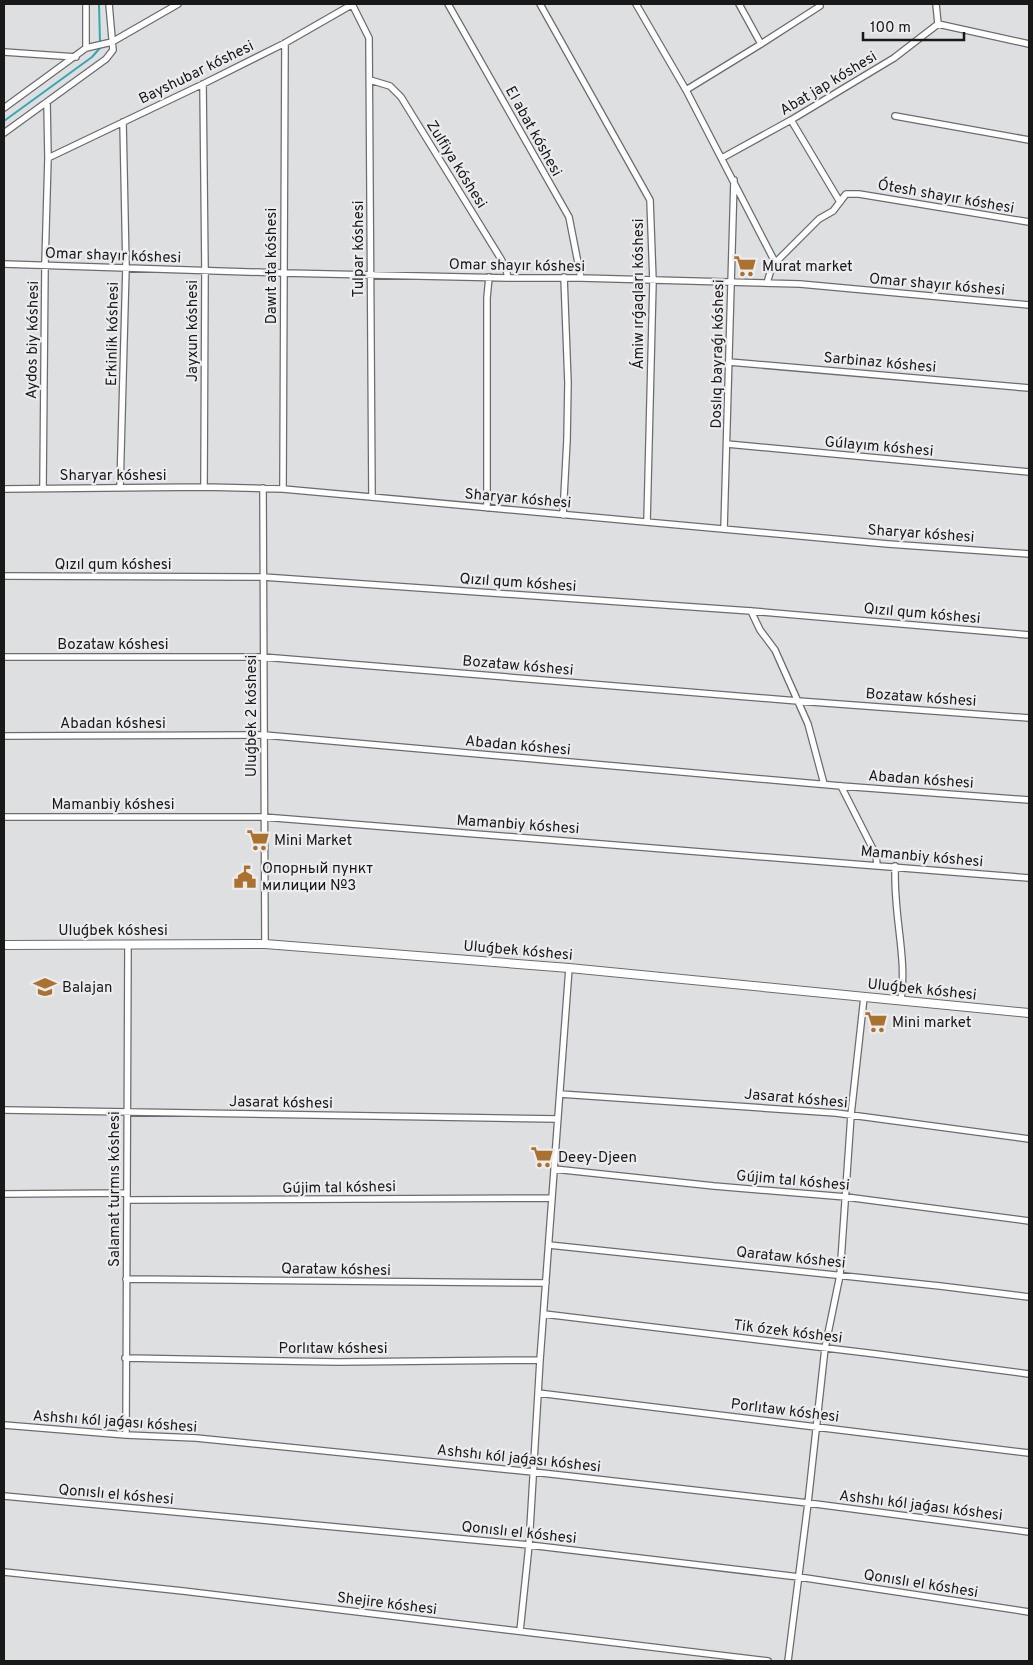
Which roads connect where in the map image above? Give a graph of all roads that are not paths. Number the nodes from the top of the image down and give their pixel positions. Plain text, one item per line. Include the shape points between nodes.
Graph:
1 (86, 4) edge
2 (109, 4) edge
3 (178, 4) edge
4 (352, 4) edge
5 (448, 4) edge
6 (540, 4) edge
7 (636, 4) edge
8 (738, 4) edge
9 (936, 4) edge
10 (820, 5) edge
11 (938, 24) junction
12 (112, 42) junction
13 (285, 42) junction
14 (761, 44) junction
15 (1029, 44) edge
16 (86, 48) junction
17 (4, 52) edge
18 (76, 57) junction
19 (370, 80) junction
20 (203, 84) junction
21 (686, 90) junction
22 (47, 102) junction
23 (4, 108) edge
24 (895, 116) dead end
25 (791, 120) junction
26 (123, 122) junction
27 (4, 132) edge
28 (1029, 140) edge
29 (48, 158) junction
30 (722, 158) junction
31 (734, 180) junction
32 (840, 202) junction
33 (1029, 222) edge
34 (776, 262) junction
35 (4, 264) edge
36 (45, 264) junction
37 (126, 268) junction
38 (205, 270) junction
39 (284, 273) junction
40 (371, 275) junction
41 (489, 277) junction
42 (508, 278) junction
43 (564, 278) junction
44 (581, 278) junction
45 (653, 281) junction
46 (731, 282) junction
47 (767, 283) junction
48 (1029, 305) edge
49 (729, 362) junction
50 (1029, 388) edge
51 (727, 444) junction
52 (1029, 472) edge
53 (204, 487) junction
54 (42, 488) junction
55 (120, 488) junction
56 (263, 488) junction
57 (4, 489) edge
58 (283, 490) junction
59 (372, 497) junction
60 (487, 508) junction
61 (564, 515) junction
62 (647, 522) junction
63 (724, 529) junction
64 (1029, 554) edge
65 (4, 576) edge
66 (263, 577) junction
67 (751, 611) junction
68 (1029, 635) edge
69 (4, 657) edge
70 (263, 657) junction
71 (798, 701) junction
72 (1029, 718) edge
73 (264, 735) junction
74 (4, 736) edge
75 (824, 784) junction
76 (841, 786) junction
77 (1029, 800) edge
78 (4, 817) edge
79 (263, 817) junction
80 (877, 865) junction
81 (895, 866) junction
82 (1029, 878) edge
83 (128, 944) junction
84 (265, 944) junction
85 (4, 945) edge
86 (569, 968) junction
87 (864, 997) junction
88 (901, 1000) junction
89 (1029, 1013) edge
90 (560, 1094) junction
91 (4, 1110) edge
92 (127, 1112) junction
93 (851, 1115) junction
94 (558, 1119) junction
95 (1029, 1139) edge
96 (554, 1169) junction
97 (127, 1193) junction
98 (4, 1194) edge
99 (846, 1197) junction
100 (552, 1198) junction
101 (127, 1200) junction
102 (1029, 1221) edge
103 (549, 1245) junction
104 (840, 1275) junction
105 (126, 1279) junction
106 (546, 1284) junction
107 (1029, 1297) edge
108 (544, 1314) junction
109 (825, 1348) junction
110 (125, 1358) junction
111 (540, 1360) junction
112 (1029, 1374) edge
113 (538, 1392) junction
114 (4, 1425) edge
115 (816, 1426) junction
116 (126, 1435) junction
117 (1029, 1453) edge
118 (533, 1472) junction
119 (4, 1496) edge
120 (808, 1504) junction
121 (1029, 1532) edge
122 (529, 1545) junction
123 (4, 1572) edge
124 (799, 1577) junction
125 (1029, 1612) edge
126 (520, 1631) junction
127 (768, 1661) edge
128 (788, 1661) edge

1 - 16 street
2 - 12 street
3 - 12 street
4 - 13 street, Bayshubar kóshesi
4 - 19 street, Tulpar kóshesi via 369,38
5 - 44 street, El abat kóshesi via 568,217
6 - 45 street, Ámiw ırǵaqları kóshesi via 650,200
7 - 21 street
8 - 14 street
9 - 11 street
10 - 14 street
11 - 15 street
11 - 25 street, Abat jap kóshesi via 894,58
12 - 16 street
12 - 22 street via 113,50 106,59
13 - 20 street, Bayshubar kóshesi
13 - 39 street, Dawıt ata kóshesi
14 - 21 street
16 - 18 street
17 - 18 street
18 - 23 street
19 - 40 street, Tulpar kóshesi
19 - 42 street, Zulfiya kóshesi via 390,86 401,97 501,259
20 - 26 street, Bayshubar kóshesi
20 - 38 street, Jayxun kóshesi
21 - 30 street
22 - 27 street
22 - 29 street, Aydos biy kóshesi
24 - 28 street
25 - 30 street, Abat jap kóshesi
25 - 32 street
26 - 29 street, Bayshubar kóshesi
26 - 37 street, Erkinlik kóshesi
29 - 36 street, Aydos biy kóshesi
30 - 31 street
31 - 34 street
31 - 46 street, Doslıq bayraǵı kóshesi
32 - 33 street, Ótesh shayır kóshesi via 846,194 859,194
32 - 34 street via 833,212 819,219 800,236
34 - 47 street
35 - 36 street, Omar shayır kóshesi
36 - 37 street, Omar shayır kóshesi
36 - 54 street, Aydos biy kóshesi
37 - 38 street, Omar shayır kóshesi
37 - 55 street, Erkinlik kóshesi
38 - 39 street, Omar shayır kóshesi
38 - 53 street, Jayxun kóshesi
39 - 40 street, Omar shayır kóshesi
39 - 58 street, Dawıt ata kóshesi
40 - 41 street, Omar shayır kóshesi
40 - 59 street, Tulpar kóshesi
41 - 42 street, Omar shayır kóshesi
41 - 60 street
42 - 43 street, Omar shayır kóshesi
43 - 44 street, Omar shayır kóshesi
43 - 61 street via 568,392
44 - 45 street, Omar shayır kóshesi
45 - 46 street, Omar shayır kóshesi
45 - 62 street, Ámiw ırǵaqları kóshesi
46 - 47 street, Omar shayır kóshesi
46 - 49 street, Doslıq bayraǵı kóshesi
47 - 48 street, Omar shayır kóshesi
49 - 50 street, Sarbinaz kóshesi
49 - 51 street, Doslıq bayraǵı kóshesi
51 - 52 street, Gúlayım kóshesi
51 - 63 street, Doslıq bayraǵı kóshesi
53 - 55 street, Sharyar kóshesi
53 - 56 street, Sharyar kóshesi
54 - 55 street, Sharyar kóshesi
54 - 57 street, Sharyar kóshesi
56 - 58 street, Sharyar kóshesi
56 - 66 street, Uluǵbek 2 kóshesi
58 - 59 street, Sharyar kóshesi
59 - 60 street, Sharyar kóshesi
60 - 61 street, Sharyar kóshesi
61 - 62 street, Sharyar kóshesi
62 - 63 street, Sharyar kóshesi
63 - 64 street, Sharyar kóshesi
65 - 66 street, Qızıl qum kóshesi
66 - 67 street, Qızıl qum kóshesi
66 - 70 street, Uluǵbek 2 kóshesi
67 - 68 street, Qızıl qum kóshesi
67 - 71 street via 775,650
69 - 70 street, Bozataw kóshesi
70 - 71 street, Bozataw kóshesi
70 - 73 street, Uluǵbek 2 kóshesi
71 - 72 street, Bozataw kóshesi
71 - 75 street via 808,724
73 - 74 street, Abadan kóshesi
73 - 75 street, Abadan kóshesi
73 - 79 street, Uluǵbek 2 kóshesi
75 - 76 street, Abadan kóshesi
76 - 77 street, Abadan kóshesi
76 - 80 street via 876,856
78 - 79 street, Mamanbiy kóshesi
79 - 80 street, Mamanbiy kóshesi
79 - 84 street, Uluǵbek 2 kóshesi
80 - 81 street, Mamanbiy kóshesi
81 - 82 street, Mamanbiy kóshesi
81 - 88 street via 904,981
83 - 84 street, Uluǵbek kóshesi
83 - 85 street, Uluǵbek kóshesi
83 - 92 street, Salamat turmıs kóshesi
84 - 86 street, Uluǵbek kóshesi
86 - 87 street, Uluǵbek kóshesi
86 - 90 street
87 - 88 street, Uluǵbek kóshesi
87 - 93 street
88 - 89 street, Uluǵbek kóshesi
90 - 93 street, Jasarat kóshesi
90 - 94 street
91 - 92 street, Jasarat kóshesi
92 - 94 street, Jasarat kóshesi
92 - 97 street, Salamat turmıs kóshesi
93 - 95 street, Jasarat kóshesi
93 - 99 street
94 - 96 street
96 - 99 street, Gújim tal kóshesi
96 - 100 street
97 - 98 street
97 - 101 street, Salamat turmıs kóshesi
99 - 102 street, Gújim tal kóshesi
99 - 104 street
100 - 101 street, Gújim tal kóshesi
100 - 103 street
101 - 105 street, Salamat turmıs kóshesi
103 - 104 street, Qarataw kóshesi
103 - 106 street
104 - 107 street, Qarataw kóshesi
104 - 109 street
105 - 106 street, Qarataw kóshesi
105 - 110 street, Salamat turmıs kóshesi
106 - 108 street
108 - 109 street, Tik ózek kóshesi
108 - 111 street
109 - 112 street, Tik ózek kóshesi
109 - 115 street
110 - 111 street, Porlıtaw kóshesi via 338,1362
110 - 116 street, Salamat turmıs kóshesi
111 - 113 street
113 - 115 street, Porlıtaw kóshesi
113 - 118 street
114 - 116 street, Ashshı kól jaǵası kóshesi
115 - 117 street, Porlıtaw kóshesi
115 - 120 street
116 - 118 street, Ashshı kól jaǵası kóshesi via 196,1438
118 - 120 street, Ashshı kól jaǵası kóshesi
118 - 122 street
119 - 122 street, Qonıslı el kóshesi
120 - 121 street, Ashshı kól jaǵası kóshesi
120 - 124 street
122 - 124 street, Qonıslı el kóshesi
122 - 126 street
123 - 126 street, Shejire kóshesi
124 - 125 street, Qonıslı el kóshesi
124 - 128 street
126 - 127 street, Shejire kóshesi

